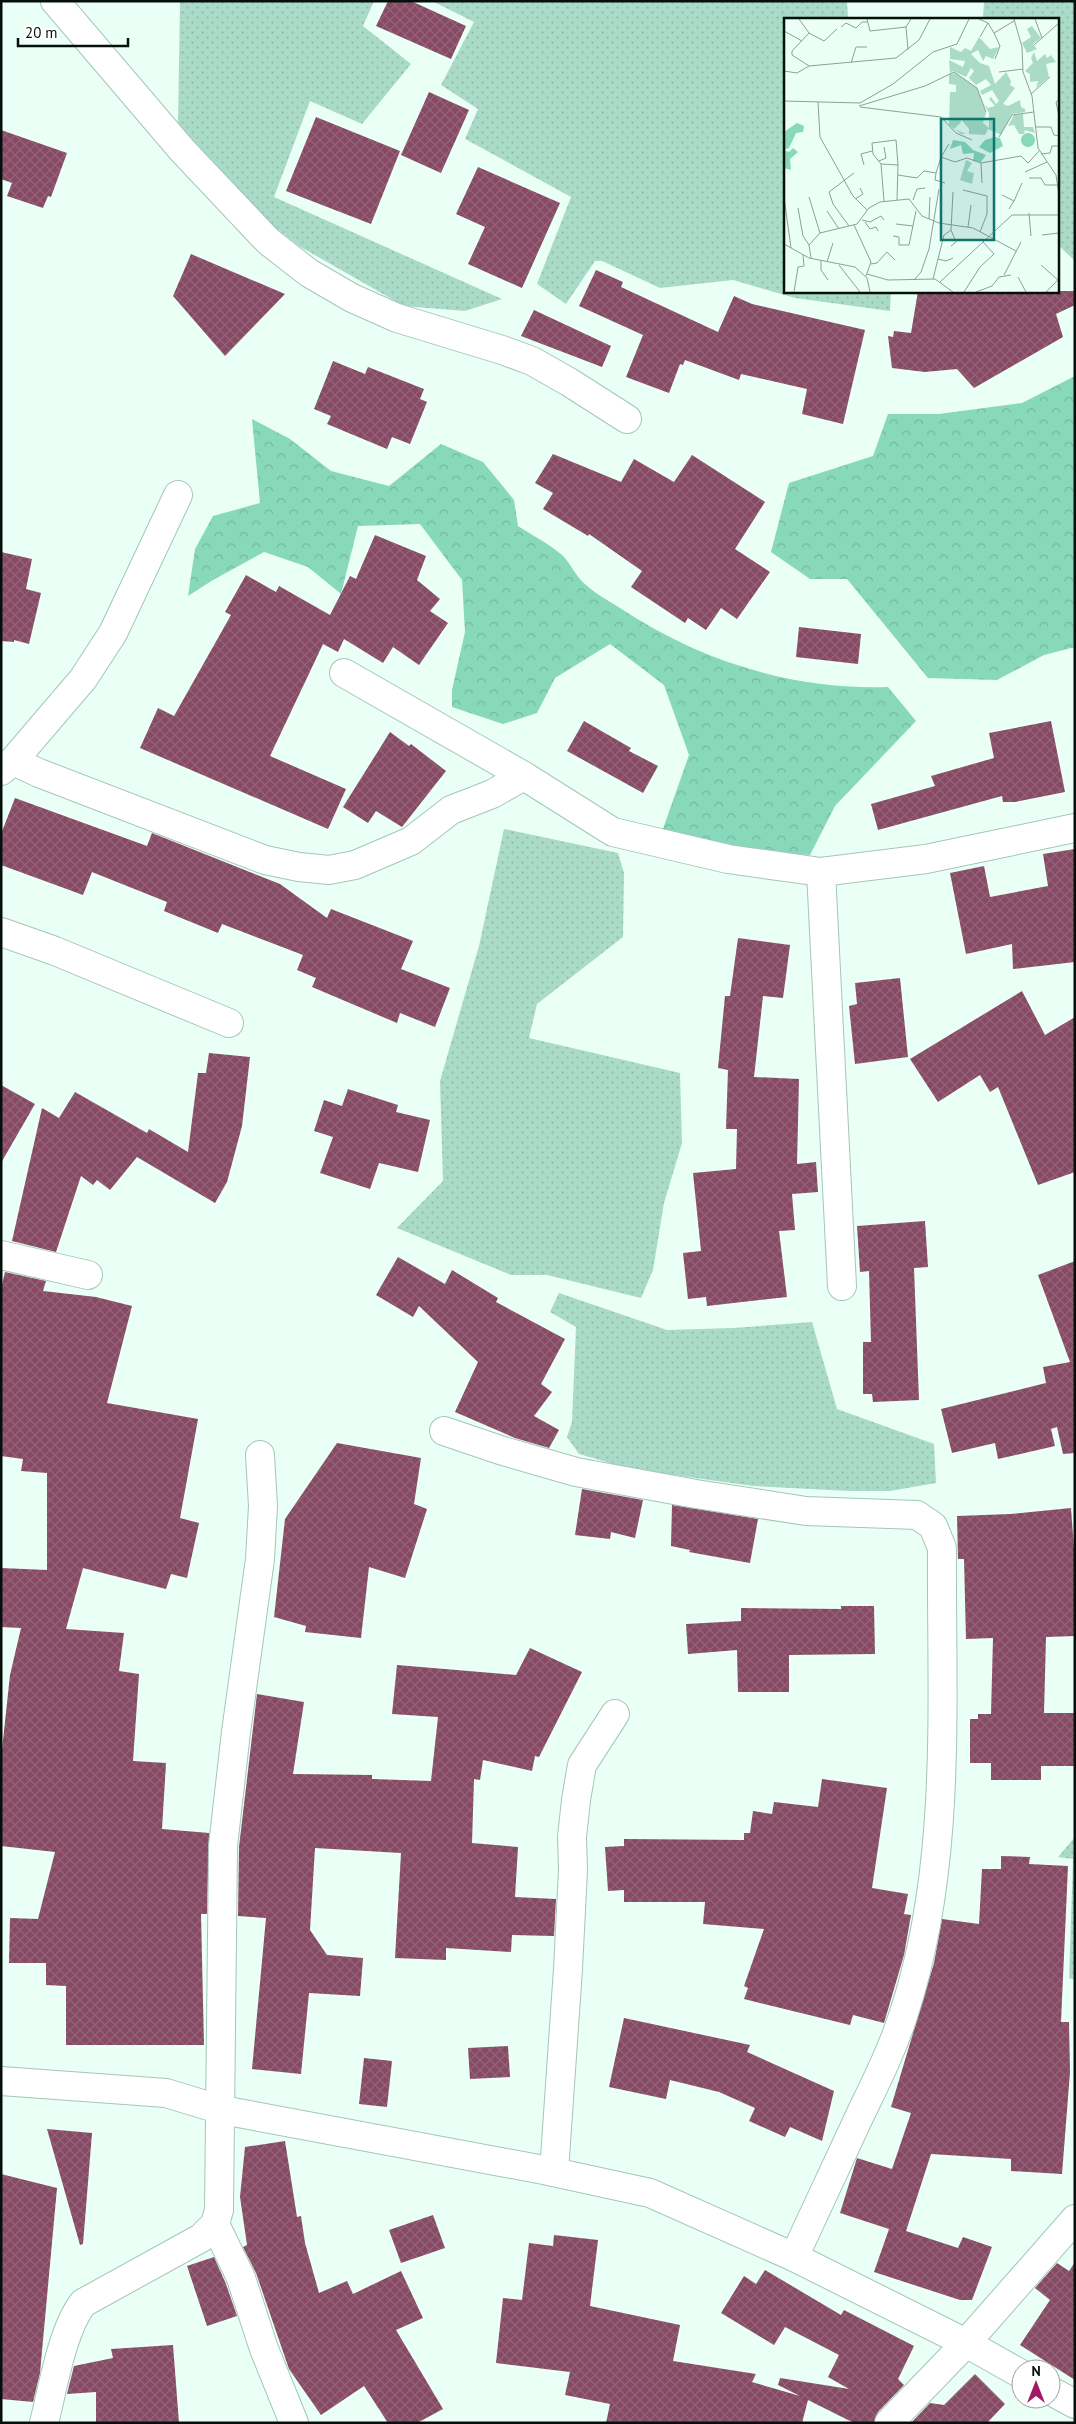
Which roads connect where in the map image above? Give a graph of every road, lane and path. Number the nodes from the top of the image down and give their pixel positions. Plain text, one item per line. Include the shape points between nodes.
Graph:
1 (55, 1) edge
2 (627, 419) dead end
3 (178, 495) dead end
4 (344, 673) dead end
5 (7, 766) edge
6 (524, 776) junction
7 (1075, 828) edge
8 (821, 872) junction
9 (1, 932) edge
10 (229, 1023) dead end
11 (1, 1255) edge
12 (88, 1274) dead end
13 (842, 1286) dead end
14 (444, 1431) dead end
15 (260, 1454) dead end
16 (615, 1714) dead end
17 (1, 2081) edge
18 (222, 2110) junction
19 (554, 2172) junction
20 (1075, 2219) edge
21 (215, 2224) junction
22 (794, 2257) junction
23 (966, 2343) junction
24 (1011, 2368) edge
25 (1061, 2396) edge
26 (1075, 2404) edge
27 (44, 2423) edge
28 (294, 2423) edge
29 (889, 2423) edge

1 - 2 street via 182,150 268,241 309,273 352,298 397,318 532,361
3 - 5 street via 113,633 83,679
4 - 6 street
5 - 6 street via 38,773 265,860 329,870 355,865 411,841 451,810 492,794
6 - 8 street via 613,832 728,859
7 - 8 street via 926,858
8 - 13 street
9 - 10 street
11 - 12 street
14 - 22 street via 576,1472 806,1511 917,1515 933,1526 942,1548 943,1750 930,1913 903,2017
15 - 18 street via 263,1506 260,1559 223,1846
16 - 19 street via 582,1765 574,1818
17 - 18 street via 166,2093
18 - 19 street
18 - 21 street via 219,2210
19 - 22 street via 650,2193
20 - 23 street
21 - 27 street via 201,2238 83,2303 69,2329
21 - 28 street via 241,2278 264,2349
22 - 23 street
23 - 24 street
23 - 29 street
25 - 26 street

